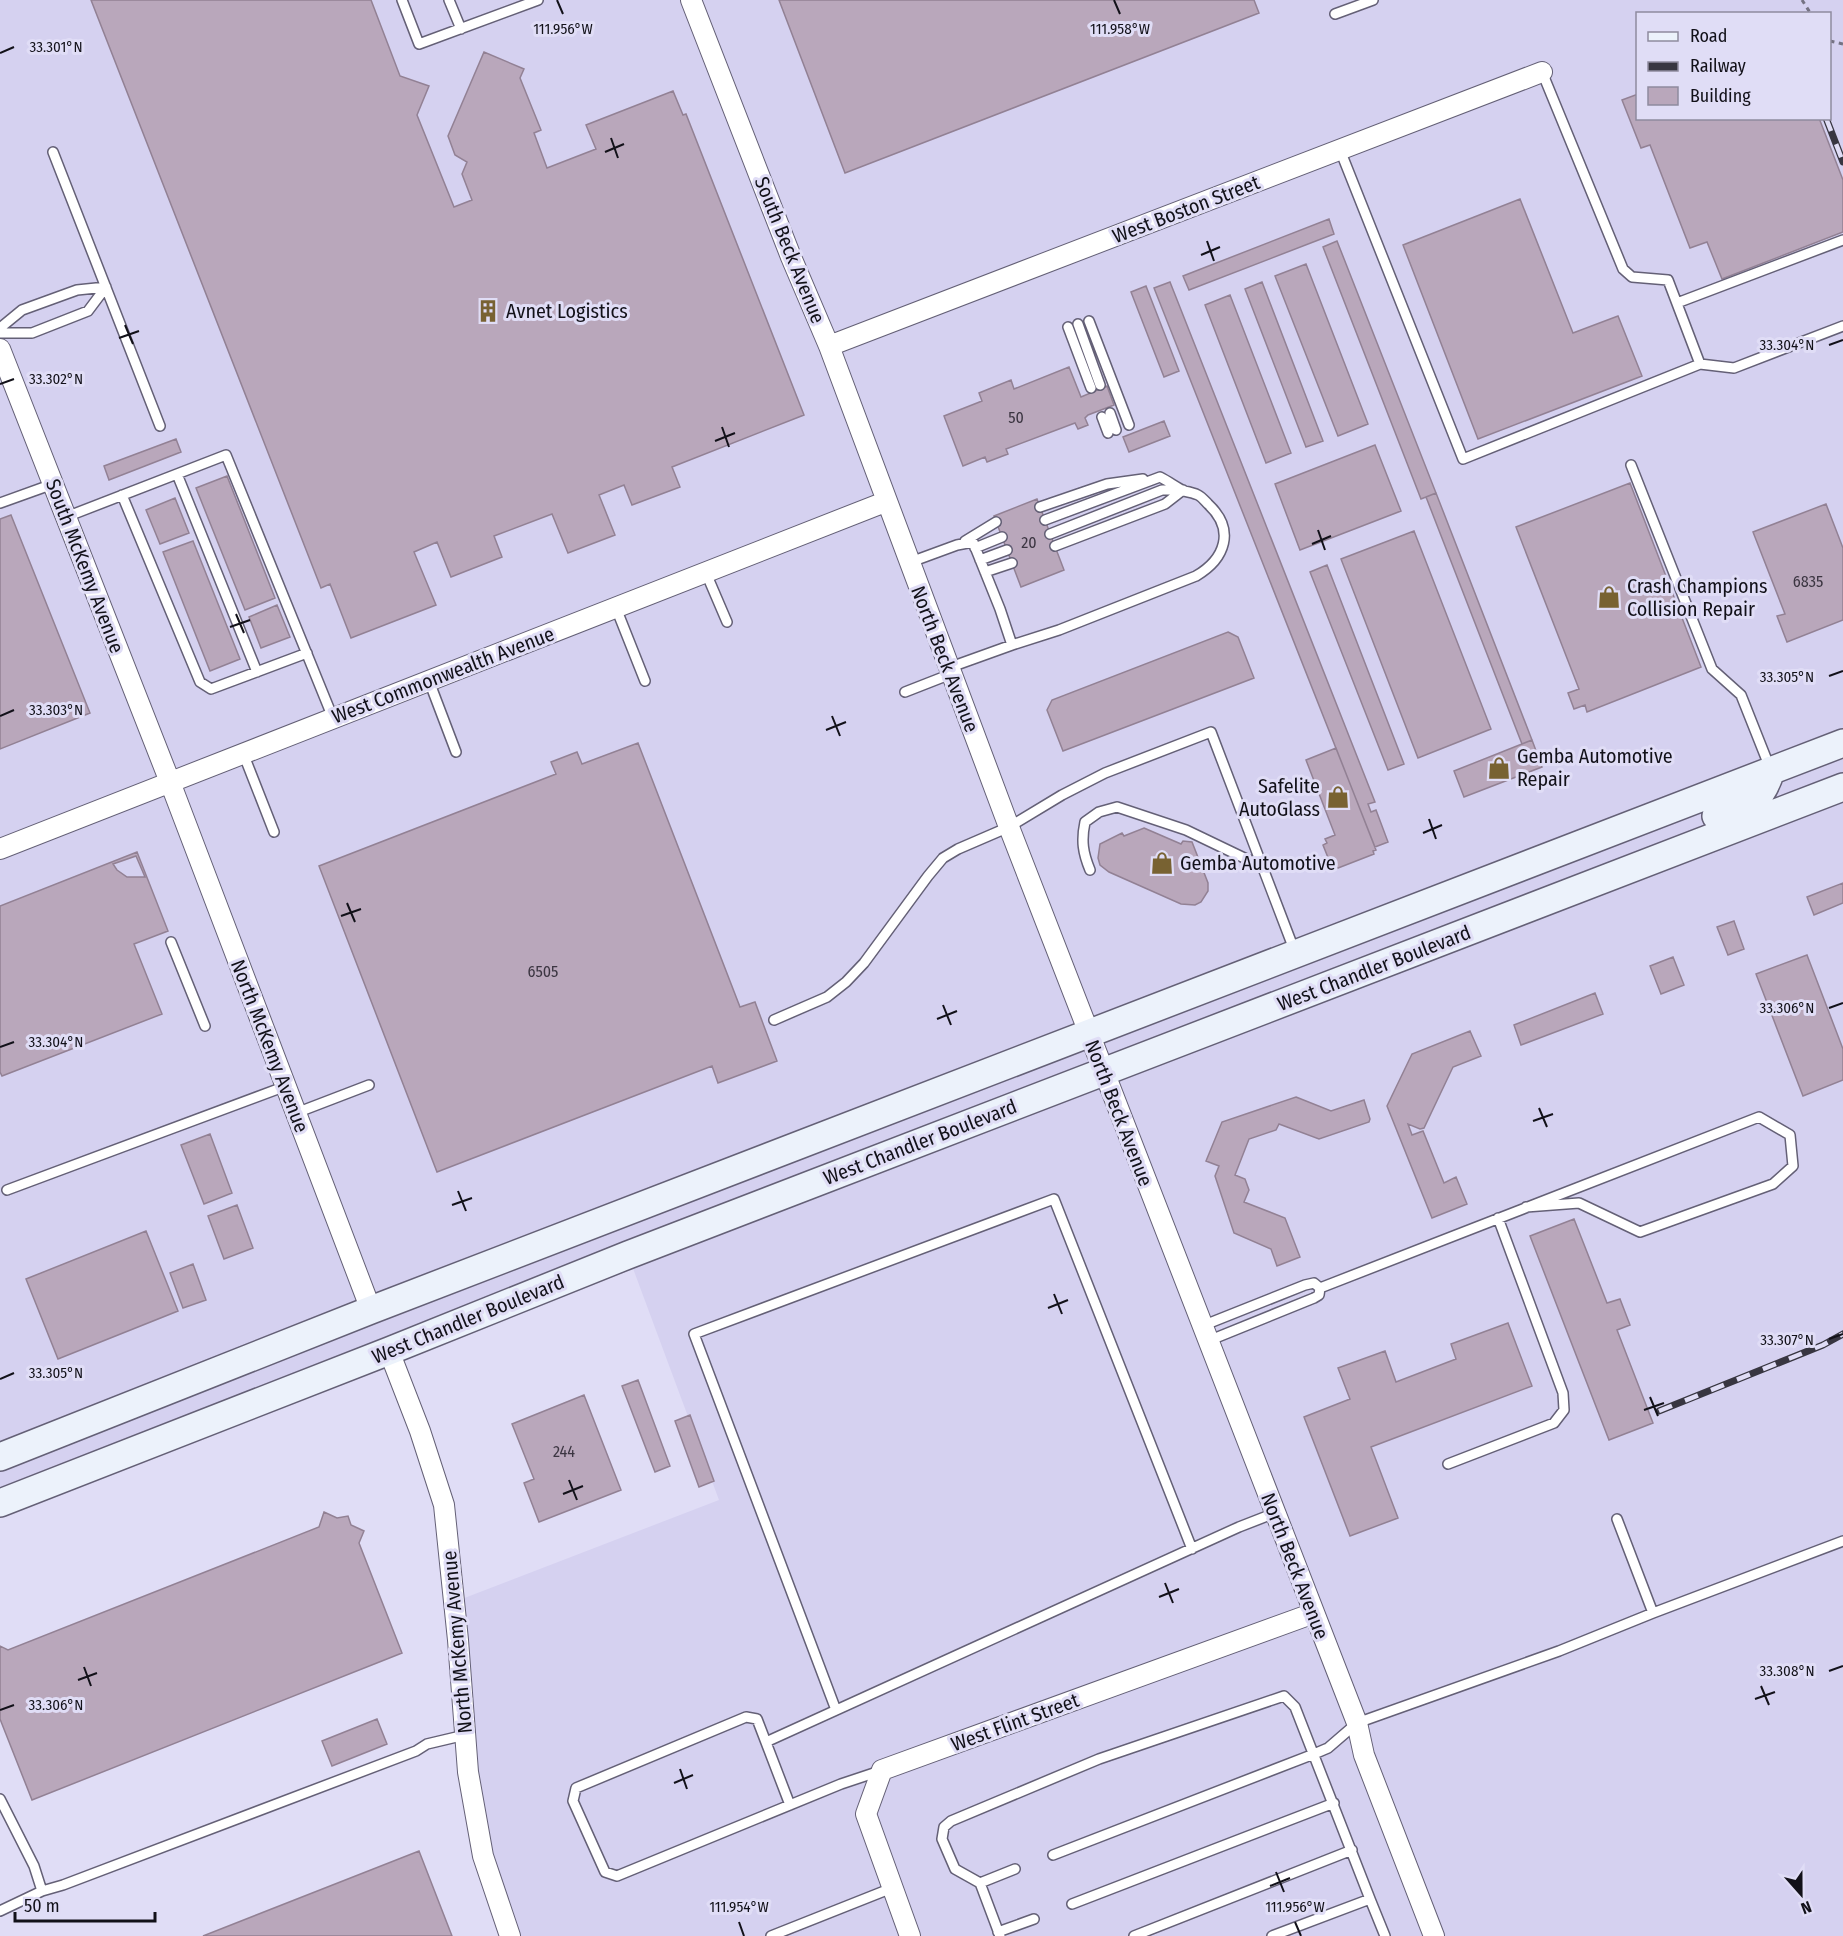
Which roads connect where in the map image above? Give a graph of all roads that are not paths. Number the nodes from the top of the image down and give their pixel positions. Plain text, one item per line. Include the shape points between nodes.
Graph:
1 (402, 0) edge
2 (449, 0) edge
3 (506, 0) edge
4 (538, 0) edge
5 (691, 0) edge
6 (1373, 0) edge
7 (510, 11) junction
8 (1335, 14) dead end
9 (461, 29) junction
10 (1542, 72) joint
11 (1340, 150) junction
12 (53, 152) dead end
13 (1843, 240) edge
14 (106, 287) junction
15 (1677, 303) junction
16 (1089, 321) dead end
17 (1078, 324) dead end
18 (1843, 326) edge
19 (1068, 327) dead end
20 (0, 328) edge
21 (0, 333) edge
22 (829, 346) junction
23 (0, 349) edge
24 (1700, 364) junction
25 (1106, 415) dead end
26 (1129, 425) dead end
27 (159, 426) dead end
28 (1112, 432) dead end
29 (1631, 465) dead end
30 (177, 474) junction
31 (1160, 477) junction
32 (53, 484) junction
33 (1183, 490) junction
34 (122, 495) junction
35 (885, 502) junction
36 (0, 503) edge
37 (1040, 507) dead end
38 (66, 517) junction
39 (1045, 520) dead end
40 (996, 522) dead end
41 (1050, 534) dead end
42 (1002, 537) dead end
43 (957, 545) junction
44 (1055, 546) dead end
45 (975, 548) junction
46 (1007, 550) dead end
47 (980, 560) junction
48 (909, 563) junction
49 (1012, 563) dead end
50 (985, 572) junction
51 (706, 573) junction
52 (616, 608) junction
53 (727, 622) dead end
54 (1012, 645) junction
55 (307, 653) junction
56 (949, 671) junction
57 (257, 672) junction
58 (429, 681) junction
59 (645, 681) dead end
60 (905, 692) dead end
61 (333, 718) junction
62 (1843, 743) edge
63 (456, 752) dead end
64 (243, 753) junction
65 (1771, 770) junction
66 (170, 782) junction
67 (1843, 787) edge
68 (1009, 827) junction
69 (274, 832) dead end
70 (0, 849) edge
71 (1654, 860) junction
72 (1263, 867) junction
73 (1090, 870) dead end
74 (171, 942) dead end
75 (1296, 954) junction
76 (774, 1020) dead end
77 (205, 1026) dead end
78 (1089, 1034) junction
79 (1103, 1071) junction
80 (369, 1085) dead end
81 (286, 1086) junction
82 (296, 1113) junction
83 (7, 1190) dead end
84 (1526, 1207) junction
85 (1498, 1218) junction
86 (1320, 1288) junction
87 (371, 1310) junction
88 (1205, 1334) junction
89 (389, 1351) junction
90 (0, 1457) edge
91 (1448, 1464) dead end
92 (0, 1503) edge
93 (1275, 1513) junction
94 (1617, 1519) dead end
95 (1843, 1541) edge
96 (1192, 1549) junction
97 (1653, 1613) junction
98 (1314, 1614) junction
99 (836, 1710) junction
100 (1357, 1723) junction
101 (465, 1735) junction
102 (766, 1742) junction
103 (1314, 1754) junction
104 (882, 1770) junction
105 (0, 1799) edge
106 (1334, 1803) junction
107 (790, 1805) junction
108 (1352, 1850) junction
109 (1053, 1855) dead end
110 (1016, 1869) dead end
111 (980, 1883) junction
112 (892, 1888) junction
113 (42, 1891) junction
114 (1370, 1899) junction
115 (1072, 1904) dead end
116 (0, 1911) edge
117 (1034, 1919) dead end
118 (999, 1934) edge
119 (510, 1936) edge
120 (771, 1936) edge
121 (910, 1936) edge
122 (1134, 1936) edge
123 (1272, 1936) edge
124 (1385, 1936) edge
125 (1434, 1936) edge

1 - 9 lane via 419,44
2 - 9 lane
3 - 7 lane
4 - 7 lane
5 - 22 street, South Beck Avenue
6 - 8 lane
7 - 9 lane
10 - 11 street, West Boston Street
10 - 15 lane via 1623,269 1632,277 1668,280
11 - 22 street, West Boston Street
11 - 24 lane via 1463,459
12 - 14 lane
13 - 15 lane
14 - 20 lane via 77,290 22,310
14 - 21 lane via 88,311 32,333
14 - 27 lane
15 - 24 lane
16 - 26 lane
17 - 19 lane via 1095,386
18 - 24 lane via 1734,368
22 - 35 street, South Beck Avenue
23 - 32 street, South McKemy Avenue
25 - 28 lane
29 - 65 lane via 1712,669 1741,694
30 - 34 lane
30 - 55 lane via 226,455
30 - 57 lane
31 - 33 lane
31 - 37 lane via 1107,484
31 - 39 lane
32 - 36 lane
32 - 38 street, South McKemy Avenue
33 - 41 lane via 1162,490
33 - 44 lane via 1165,504
33 - 54 lane via 1199,495 1224,525 1220,553 1207,570
34 - 38 lane
34 - 57 lane via 200,682 211,689
35 - 48 street, North Beck Avenue
35 - 51 street, West Commonwealth Avenue
38 - 66 street, South McKemy Avenue
40 - 43 lane
42 - 45 lane
43 - 45 lane via 973,542
43 - 48 lane
45 - 47 lane
46 - 47 lane
47 - 50 lane
48 - 56 street, North Beck Avenue
49 - 50 lane
50 - 54 lane
51 - 52 street, West Commonwealth Avenue
51 - 53 lane
52 - 58 street, West Commonwealth Avenue
52 - 59 lane
54 - 56 lane
55 - 57 lane
55 - 61 lane
56 - 60 lane
56 - 68 street, North Beck Avenue
58 - 61 street, West Commonwealth Avenue
58 - 63 lane
61 - 64 street, West Commonwealth Avenue
62 - 65 main road, West Chandler Boulevard
64 - 66 street, West Commonwealth Avenue
64 - 69 lane
65 - 71 main road via 1762,795 1672,834
65 - 75 main road, West Chandler Boulevard
66 - 70 street, West Commonwealth Avenue
66 - 81 street, North McKemy Avenue
67 - 71 main road, West Chandler Boulevard
68 - 72 lane via 1106,773 1211,732
68 - 76 lane via 943,858 846,982 827,997
68 - 78 street, North Beck Avenue
71 - 79 main road, West Chandler Boulevard
72 - 73 lane via 1186,830 1117,807 1099,812 1085,822 1082,850
72 - 75 lane
74 - 77 lane
75 - 78 main road, West Chandler Boulevard
78 - 79 street, North Beck Avenue
78 - 87 main road, West Chandler Boulevard
79 - 88 street, North Beck Avenue
79 - 89 main road, West Chandler Boulevard
80 - 82 lane
81 - 82 street, North McKemy Avenue
81 - 83 lane
82 - 87 street, North McKemy Avenue
84 - 84 lane via 1759,1117 1790,1135 1793,1166 1773,1184 1640,1232 1579,1203
84 - 85 lane
85 - 86 lane
85 - 91 lane via 1563,1393 1564,1410 1554,1423
86 - 88 lane via 1314,1298
86 - 88 lane via 1314,1283 1305,1285
87 - 90 main road, West Chandler Boulevard
88 - 93 street, North Beck Avenue
89 - 92 main road, West Chandler Boulevard
89 - 101 street, North McKemy Avenue via 444,1505
93 - 96 lane
93 - 98 street, North Beck Avenue
94 - 97 lane
95 - 97 lane
96 - 99 lane
96 - 99 lane via 1054,1199 694,1334
97 - 100 lane
98 - 100 street, North Beck Avenue
98 - 104 street, West Flint Street
99 - 102 lane
100 - 103 lane via 1328,1748
100 - 125 street, North Beck Avenue via 1364,1755
101 - 113 lane via 427,1744
101 - 119 street, North McKemy Avenue via 483,1856
102 - 107 lane
102 - 107 lane via 757,1719 746,1717 576,1788 573,1801 605,1872 617,1876
103 - 106 lane
103 - 109 lane
103 - 111 lane via 1295,1707 1284,1696 1099,1759 944,1827 942,1839 955,1869
104 - 107 lane
104 - 112 street via 866,1814
105 - 113 lane
106 - 108 lane
106 - 115 lane
108 - 114 lane
108 - 122 lane
110 - 111 lane
111 - 118 lane
112 - 120 lane
112 - 121 street
113 - 116 lane
114 - 123 lane
114 - 124 lane
117 - 118 lane

